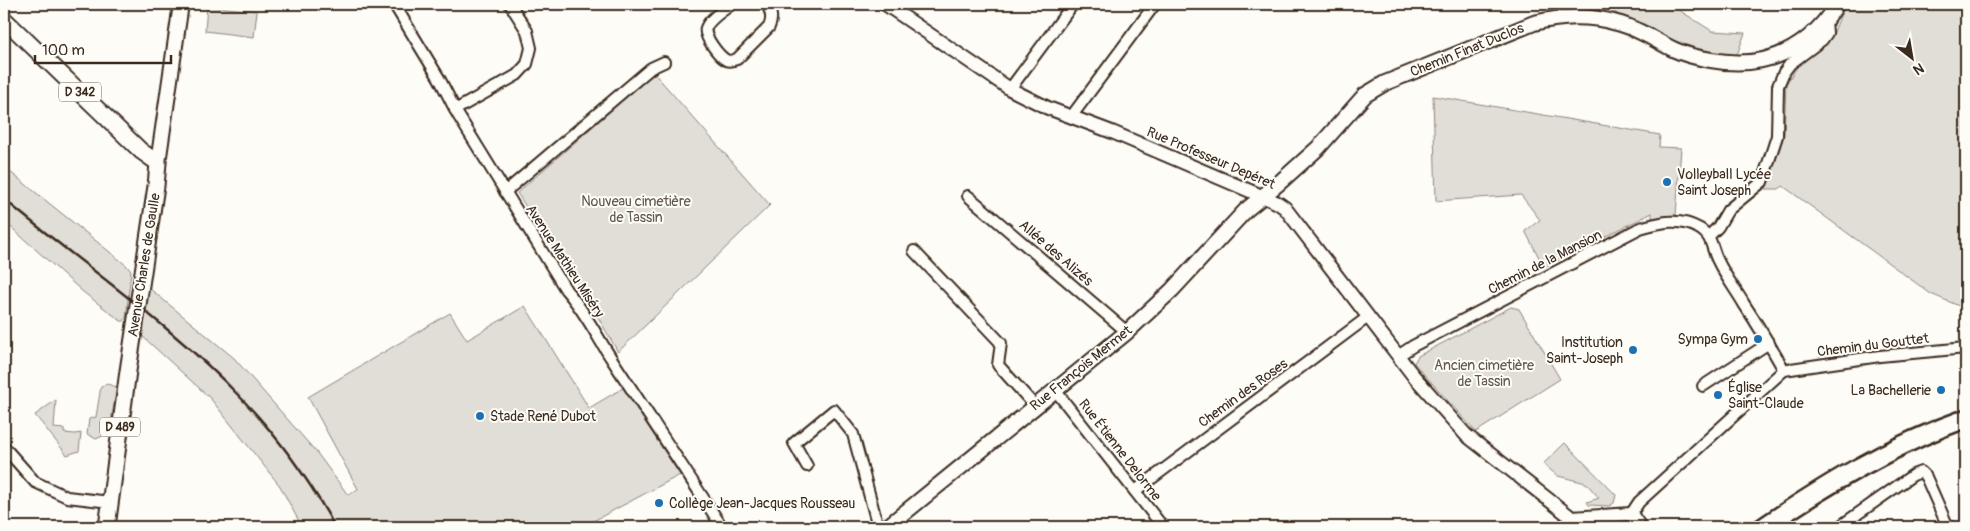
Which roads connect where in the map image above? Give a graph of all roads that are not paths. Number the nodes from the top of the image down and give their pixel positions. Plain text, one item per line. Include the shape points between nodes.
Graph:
1 (181, 4) edge
2 (394, 4) edge
3 (510, 4) edge
4 (732, 4) edge
5 (767, 4) edge
6 (885, 4) edge
7 (1074, 4) edge
8 (1155, 4) edge
9 (1837, 4) edge
10 (4, 19) edge
11 (1826, 20) junction
12 (664, 62) dead end
13 (1010, 90) junction
14 (455, 110) junction
15 (1071, 117) junction
16 (158, 163) junction
17 (505, 192) junction
18 (968, 196) dead end
19 (1263, 197) junction
20 (1709, 236) junction
21 (914, 251) dead end
22 (1368, 317) junction
23 (1127, 332) junction
24 (1769, 342) junction
25 (1966, 348) edge
26 (1398, 356) junction
27 (1784, 370) junction
28 (1703, 386) dead end
29 (1055, 390) junction
30 (1035, 406) junction
31 (4, 447) edge
32 (807, 466) dead end
33 (1135, 491) junction
34 (110, 502) junction
35 (1631, 514) junction
36 (1567, 523) edge
37 (107, 527) edge
38 (722, 527) edge
39 (881, 527) edge
40 (887, 527) edge
41 (1163, 527) edge
42 (1640, 527) edge
43 (1839, 527) edge
44 (1948, 527) edge

1 - 16 main road, Avenue Charles de Gaulle / D 489
2 - 14 street, Avenue Mathieu Miséry
3 - 14 street via 527,31 531,48 527,64 516,75
4 - 5 street via 705,30 706,37 725,60 731,61 737,59 769,27 772,15
6 - 13 street, Rue Professeur Depéret
7 - 13 street
8 - 15 street
9 - 11 main road, Chemin Finat Duclos
10 - 16 main road, D 342 via 141,151
11 - 19 main road, Chemin Finat Duclos via 1806,40 1783,54 1758,62 1729,64 1676,51 1618,23 1559,17 1534,23 1385,83 1365,95 1318,148
11 - 20 street via 1827,33 1822,40 1790,64 1778,86 1777,136 1762,182 1736,202
12 - 17 street via 651,68
13 - 15 street, Rue Professeur Depéret
14 - 17 street, Avenue Mathieu Miséry
15 - 19 street, Rue Professeur Depéret
16 - 34 main road, Avenue Charles de Gaulle / D 489
17 - 38 street, Avenue Mathieu Miséry
18 - 23 street, Allée des Alizés
19 - 22 street, Rue Professeur Depéret via 1285,208
19 - 23 main road, Rue François Mermet via 1246,210 1179,283
20 - 24 street via 1717,260
20 - 26 street, Chemin de la Mansion via 1687,223 1675,221 1640,228
21 - 30 street via 1001,343 998,365
22 - 26 street, Rue Professeur Depéret
22 - 33 street, Chemin des Roses
23 - 29 main road, Rue François Mermet
24 - 27 street
24 - 28 street
25 - 27 street, Chemin du Gouttet
26 - 36 street, Rue Professeur Depéret via 1470,439
27 - 35 street via 1639,502
29 - 30 main road, Rue François Mermet
29 - 33 street, Rue Étienne Delorme
30 - 40 main road, Rue François Mermet
31 - 34 street via 35,482 67,496
32 - 39 street via 794,443 834,410 853,434 877,523
33 - 41 street, Rue Étienne Delorme
34 - 37 main road, Avenue Charles de Gaulle / D 489
35 - 36 street
35 - 42 street
43 - 44 street via 1921,472

